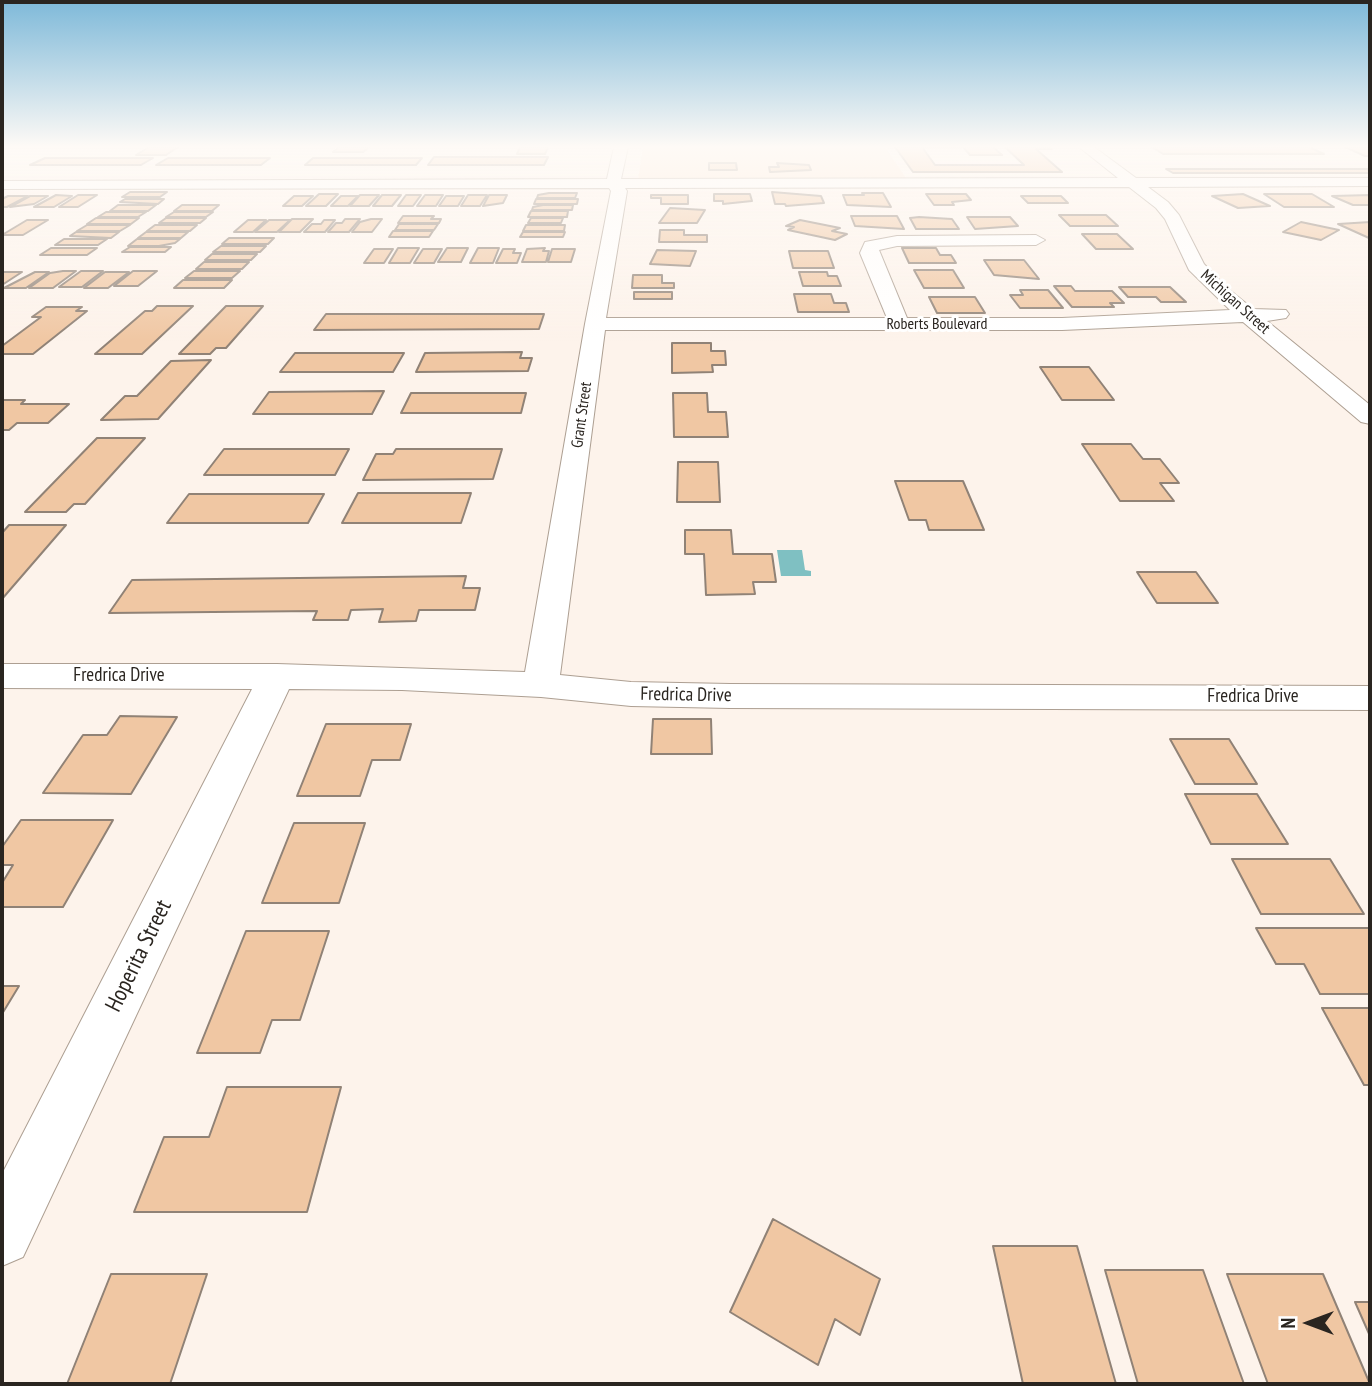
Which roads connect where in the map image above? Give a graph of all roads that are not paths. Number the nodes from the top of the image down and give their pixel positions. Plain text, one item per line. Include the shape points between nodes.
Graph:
1 (615, 212) edge
2 (1166, 212) edge
3 (1036, 240) dead end
4 (1252, 305) junction
5 (1279, 314) joint
6 (595, 324) junction
7 (900, 325) junction
8 (1298, 329) dead end
9 (1370, 417) edge
10 (2, 676) edge
11 (277, 676) junction
12 (541, 685) junction
13 (1370, 698) edge
14 (2, 1236) edge

1 - 6 street, Grant Street
2 - 4 street, Michigan Street via 1196,266
3 - 7 street via 897,240 871,246 869,253
4 - 5 street, Roberts Boulevard
4 - 7 street, Roberts Boulevard via 1062,324
4 - 9 street, Michigan Street
5 - 8 street, Michigan Street
6 - 7 street, Roberts Boulevard
6 - 12 street, Grant Street
10 - 11 street, Fredrica Drive
11 - 12 street, Fredrica Drive
11 - 14 street, Hoperita Street
12 - 13 street, Fredrica Drive via 631,694 730,696

